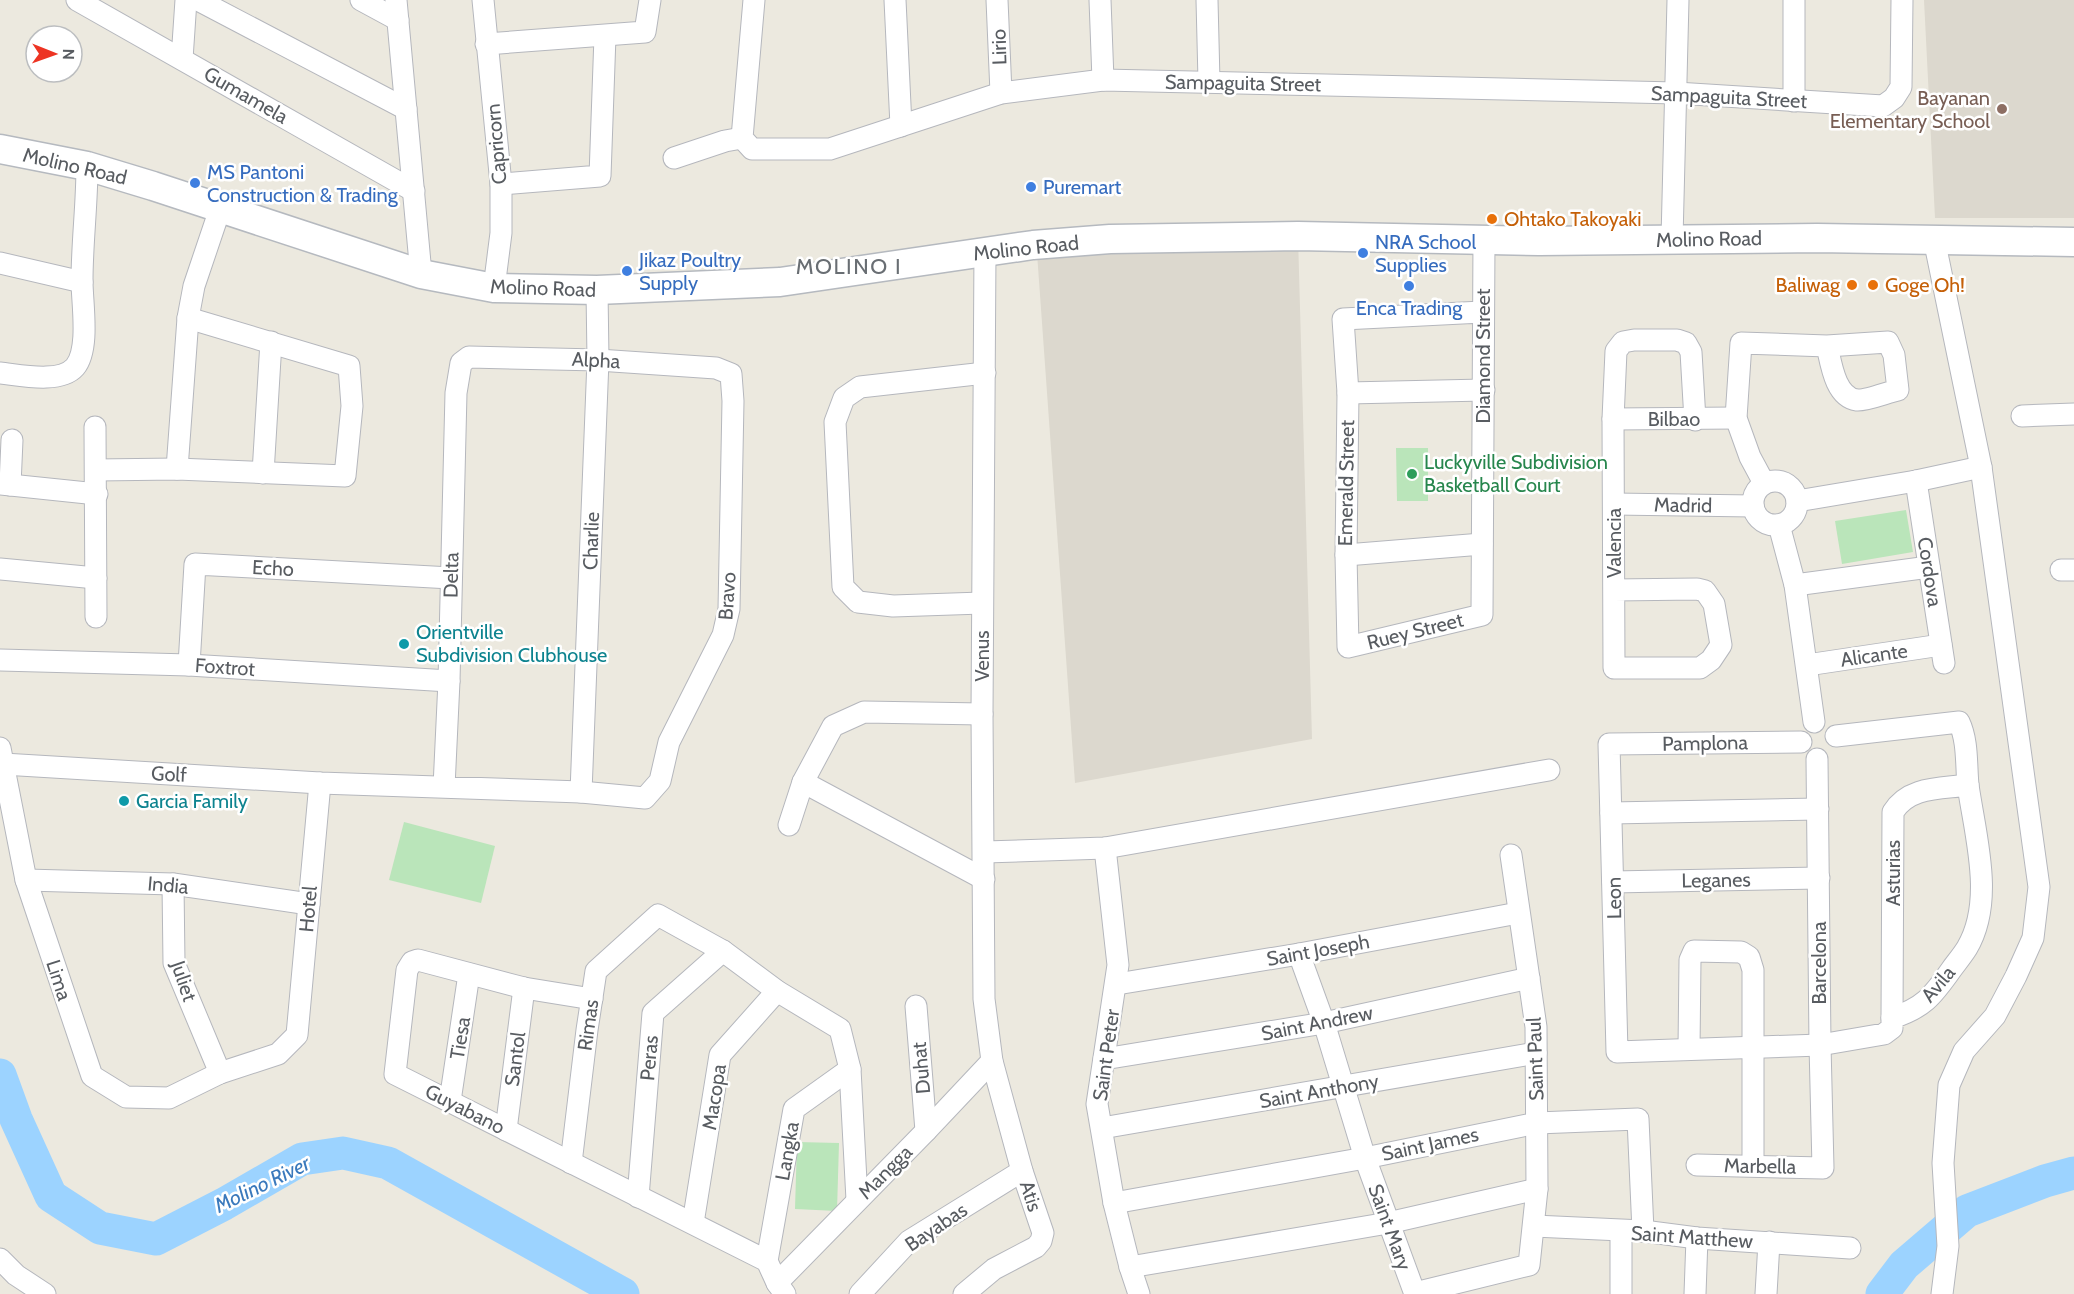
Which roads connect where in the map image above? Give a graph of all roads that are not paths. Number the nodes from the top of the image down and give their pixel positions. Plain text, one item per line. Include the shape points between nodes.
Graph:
1 (77, 0) edge
2 (116, 0) edge
3 (186, 0) edge
4 (198, 0) edge
5 (361, 0) edge
6 (483, 0) edge
7 (650, 0) edge
8 (753, 0) edge
9 (895, 0) edge
10 (997, 0) edge
11 (1100, 0) edge
12 (1207, 0) edge
13 (1677, 0) edge
14 (1794, 0) edge
15 (1902, 0) edge
16 (397, 10) edge
17 (115, 21) junction
18 (605, 36) junction
19 (486, 44) junction
20 (182, 58) junction
21 (1103, 80) junction
22 (1209, 81) junction
23 (1001, 93) junction
24 (1676, 93) junction
25 (1794, 100) junction
26 (406, 109) junction
27 (901, 126) junction
28 (742, 138) junction
29 (0, 149) edge
30 (674, 158) dead end
31 (87, 166) junction
32 (501, 184) junction
33 (414, 191) junction
34 (220, 209) junction
35 (1672, 239) junction
36 (1934, 239) junction
37 (1484, 240) junction
38 (2074, 242) edge
39 (985, 252) junction
40 (0, 263) edge
41 (421, 274) junction
42 (82, 282) junction
43 (494, 288) junction
44 (597, 290) junction
45 (1482, 312) junction
46 (188, 318) junction
47 (271, 342) junction
48 (1827, 346) junction
49 (598, 360) junction
50 (461, 363) joint
51 (986, 373) junction
52 (0, 374) edge
53 (731, 374) joint
54 (1484, 390) junction
55 (1348, 393) junction
56 (2074, 414) edge
57 (2022, 416) dead end
58 (1736, 418) junction
59 (1613, 419) junction
60 (1695, 420) junction
61 (95, 427) dead end
62 (12, 440) dead end
63 (1981, 467) junction
64 (177, 469) junction
65 (96, 470) junction
66 (263, 473) junction
67 (1916, 481) junction
68 (1764, 483) junction
69 (5, 485) edge
70 (97, 494) junction
71 (1797, 501) junction
72 (1614, 504) junction
73 (1753, 506) junction
74 (1779, 525) junction
75 (1482, 544) junction
76 (1346, 555) junction
77 (1929, 567) junction
78 (0, 568) edge
79 (96, 578) junction
80 (451, 578) junction
81 (1795, 585) junction
82 (1614, 590) junction
83 (982, 603) junction
84 (1482, 615) joint
85 (96, 617) dead end
86 (1348, 648) joint
87 (1942, 654) joint
88 (0, 660) edge
89 (189, 665) junction
90 (1807, 665) junction
91 (449, 681) junction
92 (982, 714) junction
93 (1814, 722) junction
94 (1836, 736) junction
95 (1801, 742) junction
96 (1609, 744) joint
97 (2, 756) edge
98 (1817, 759) junction
99 (1549, 770) dead end
100 (320, 783) junction
101 (803, 783) junction
102 (1968, 785) junction
103 (444, 787) junction
104 (580, 792) junction
105 (645, 798) joint
106 (1818, 809) junction
107 (1611, 813) junction
108 (789, 825) dead end
109 (1105, 848) junction
110 (985, 852) junction
111 (1511, 855) dead end
112 (1819, 878) junction
113 (984, 879) junction
114 (26, 880) junction
115 (1613, 882) junction
116 (173, 884) junction
117 (309, 904) junction
118 (1518, 913) junction
119 (723, 951) junction
120 (1299, 954) junction
121 (469, 974) junction
122 (1529, 978) junction
123 (1117, 984) junction
124 (524, 988) junction
125 (777, 991) junction
126 (591, 999) junction
127 (916, 1006) dead end
128 (1892, 1018) junction
129 (1324, 1023) junction
130 (297, 1035) joint
131 (1820, 1045) junction
132 (1752, 1047) junction
133 (1689, 1049) junction
134 (1617, 1052) joint
135 (1536, 1053) junction
136 (1104, 1059) junction
137 (992, 1060) junction
138 (850, 1069) junction
139 (220, 1073) junction
140 (1343, 1087) junction
141 (450, 1101) junction
142 (1537, 1123) junction
143 (1102, 1128) junction
144 (506, 1130) junction
145 (926, 1131) junction
146 (1365, 1158) junction
147 (571, 1163) junction
148 (1697, 1165) dead end
149 (1753, 1166) junction
150 (1823, 1168) joint
151 (1022, 1171) junction
152 (1537, 1190) junction
153 (638, 1197) junction
154 (857, 1200) junction
155 (1114, 1203) junction
156 (693, 1223) junction
157 (1388, 1223) junction
158 (1534, 1226) junction
159 (1621, 1231) junction
160 (1643, 1231) junction
161 (1697, 1238) junction
162 (1769, 1242) junction
163 (1850, 1248) dead end
164 (0, 1259) edge
165 (767, 1261) junction
166 (1130, 1267) junction
167 (16, 1285) edge
168 (781, 1288) edge
169 (1415, 1293) edge
170 (45, 1294) edge
171 (860, 1294) edge
172 (964, 1294) edge
173 (1139, 1294) edge
174 (1621, 1294) edge
175 (1695, 1294) edge
176 (1766, 1294) edge
177 (1942, 1294) edge

1 - 17 street, Gumamela
2 - 17 street
3 - 20 street
4 - 26 street
5 - 16 street
6 - 19 street, Capricorn
7 - 18 street via 645,32
8 - 28 street
9 - 27 street
10 - 23 street, Lirio
11 - 21 street
12 - 22 street
13 - 24 street
14 - 25 street
15 - 25 street, Sampaguita Street via 1901,87 1894,98 1883,106
16 - 26 street
17 - 20 street, Gumamela
18 - 19 street
18 - 32 street via 600,176
19 - 32 street, Capricorn
20 - 33 street, Gumamela
21 - 22 street, Sampaguita Street
21 - 23 street, Sampaguita Street
22 - 24 street, Sampaguita Street
23 - 27 street, Sampaguita Street
24 - 25 street, Sampaguita Street
24 - 35 street
26 - 33 street
27 - 28 street, Sampaguita Street via 830,149 752,150
28 - 30 street
29 - 31 main road, Molino Road
31 - 34 main road, Molino Road
31 - 42 street
32 - 43 street, Capricorn via 501,233
33 - 41 street
34 - 41 main road, Molino Road
34 - 46 street via 194,286
35 - 36 main road, Molino Road
35 - 37 main road, Molino Road
36 - 38 main road, Molino Road
36 - 63 street
37 - 39 main road, Molino Road via 1298,236 1110,239
37 - 45 street, Diamond Street
39 - 44 main road, Molino Road via 780,282
39 - 51 street, Venus
40 - 42 street
41 - 43 main road, Molino Road
42 - 52 street via 82,348 75,366 58,377
43 - 44 main road, Molino Road
44 - 49 street, Charlie
45 - 54 street, Diamond Street
45 - 55 street, Emerald Street via 1343,318
46 - 47 street
46 - 64 street
47 - 66 street
47 - 66 street via 349,366 352,406 345,476
48 - 48 street via 1836,380 1845,394 1858,400 1898,390 1894,355 1888,342
48 - 58 street via 1741,343
49 - 50 street, Alpha via 469,357
49 - 53 street, Alpha via 716,368
49 - 104 street, Charlie
50 - 80 street, Delta via 456,393
51 - 83 street, Venus
51 - 83 street via 860,387 844,398 834,422 843,587 858,602 893,606
53 - 105 street, Bravo via 729,609 723,635 669,742 660,781
54 - 55 street
54 - 75 street, Diamond Street
55 - 76 street, Emerald Street
56 - 57 street
58 - 60 street, Bilbao
58 - 68 street
59 - 60 street, Bilbao
59 - 60 street, Valencia via 1616,351 1623,342 1666,340 1686,343 1690,352
59 - 72 street, Valencia
61 - 65 street
62 - 69 street
63 - 67 street
63 - 177 street via 2039,888 2033,938 2016,976 1995,1016 1964,1051 1948,1085 1943,1163 1948,1246
64 - 65 street
64 - 66 street
65 - 70 street
67 - 71 street
67 - 77 street, Cordova
68 - 71 street via 1782,482
68 - 73 street via 1755,493
69 - 70 street
70 - 79 street
71 - 74 street via 1791,519
72 - 73 street, Madrid
72 - 82 street, Valencia
73 - 74 street via 1759,519
74 - 81 street
75 - 76 street
75 - 84 street, Diamond Street
76 - 86 street, Emerald Street
77 - 81 street
77 - 87 street, Cordova
78 - 79 street
79 - 85 street
80 - 89 street, Echo via 195,564
80 - 91 street, Delta
81 - 90 street
82 - 82 street, Valencia via 1705,591 1714,604 1721,645 1700,668 1614,668
83 - 92 street, Venus
84 - 86 street, Ruey Street
87 - 90 street, Alicante
88 - 89 street, Foxtrot
89 - 91 street, Foxtrot
90 - 93 street
91 - 103 street, Delta
92 - 101 street via 864,712 833,726
92 - 110 street, Venus
93 - 94 street via 1826,723
93 - 95 street via 1804,730
94 - 98 street via 1833,752
94 - 102 street, Avila via 1959,722 1964,732
95 - 96 street, Pamplona
95 - 98 street via 1805,752
96 - 107 street, Leon
97 - 100 street, Golf
97 - 114 street, Lima
98 - 106 street, Barcelona
99 - 109 street
100 - 103 street, Golf
100 - 117 street, Hotel
101 - 108 street
101 - 113 street
102 - 128 street, Avila via 1982,883 1978,917 1968,946 1927,1001
102 - 128 street, Asturias via 1913,793 1900,801 1893,812
103 - 104 street, Golf
104 - 105 street, Golf
106 - 107 street
106 - 112 street, Barcelona
107 - 115 street, Leon
109 - 110 street
109 - 123 street, Saint Peter
110 - 113 street, Venus
111 - 118 street, Saint Paul
112 - 115 street, Leganes
112 - 131 street, Barcelona
113 - 137 street, Venus via 984,999
114 - 116 street, India
114 - 139 street, Lima via 92,1076 126,1097 169,1098
115 - 134 street, Leon
116 - 117 street, India
116 - 139 street, Juliet via 174,963
117 - 130 street, Hotel
118 - 120 street, Saint Joseph
118 - 122 street, Saint Paul
119 - 125 street
119 - 126 street, Rimas via 658,915 596,971
119 - 153 street, Peras via 653,1013
120 - 123 street, Saint Joseph
120 - 129 street, Saint Mary
121 - 124 street, Guyabano
121 - 141 street, Tiesa
121 - 141 street, Guyabano via 418,960 407,970 395,1074
122 - 129 street, Saint Andrew
122 - 135 street, Saint Paul
123 - 136 street, Saint Peter
124 - 126 street, Guyabano
124 - 144 street, Santol
125 - 138 street via 840,1029
125 - 156 street, Macopa via 720,1056
126 - 147 street, Rimas
127 - 145 street, Duhat
128 - 131 street, Avila via 1892,1028 1884,1034
129 - 136 street, Saint Andrew
129 - 140 street, Saint Mary
130 - 139 street, Lima via 278,1054
131 - 132 street, Avila
131 - 150 street, Barcelona
132 - 133 street, Avila
132 - 133 street via 1753,970 1749,957 1741,952 1704,950 1694,951 1690,960
132 - 149 street
133 - 134 street, Avila
135 - 140 street, Saint Anthony
135 - 142 street, Saint Paul
136 - 143 street, Saint Peter via 1097,1104
137 - 145 street, Mangga
137 - 151 street, Atis
138 - 154 street
138 - 165 street, Langka via 794,1109
140 - 143 street, Saint Anthony
140 - 146 street, Saint Mary
141 - 144 street, Guyabano
142 - 146 street, Saint James
142 - 152 street, Saint Paul
142 - 160 street, Saint James via 1638,1119
143 - 155 street, Saint Peter
144 - 147 street, Guyabano
145 - 154 street, Mangga
146 - 155 street, Saint James
146 - 157 street, Saint Mary
147 - 153 street, Guyabano
148 - 149 street, Marbella
149 - 150 street, Marbella
151 - 171 street, Bayabas via 909,1241
151 - 172 street, Atis via 1043,1233 1041,1241 994,1269
152 - 157 street
152 - 158 street, Saint Paul
153 - 156 street, Guyabano
154 - 168 street, Mangga
155 - 166 street, Saint Peter
156 - 165 street, Guyabano
157 - 166 street
157 - 169 street, Saint Mary
158 - 159 street, Saint Matthew
158 - 169 street, Saint Paul via 1529,1265
159 - 160 street, Saint Matthew
159 - 174 street
160 - 161 street, Saint Matthew
161 - 162 street, Saint Matthew
161 - 175 street
162 - 163 street, Saint Matthew
162 - 176 street
164 - 167 street
165 - 168 street
166 - 173 street, Saint Peter
167 - 170 street

